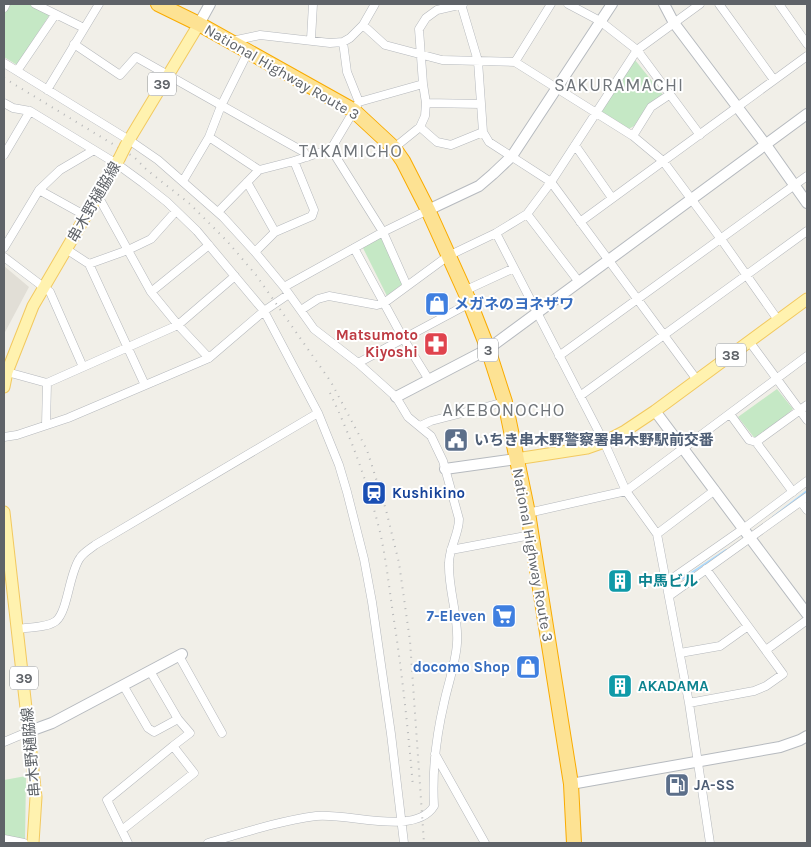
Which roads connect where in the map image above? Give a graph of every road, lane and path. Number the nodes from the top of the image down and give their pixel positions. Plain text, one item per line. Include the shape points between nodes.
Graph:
1 (6, 4) edge
2 (35, 4) edge
3 (99, 4) edge
4 (158, 4) edge
5 (210, 4) edge
6 (313, 4) edge
7 (375, 4) edge
8 (462, 4) edge
9 (551, 4) edge
10 (568, 4) edge
11 (612, 4) edge
12 (664, 4) edge
13 (700, 4) edge
14 (719, 4) edge
15 (779, 4) edge
16 (4, 8) edge
17 (55, 15) junction
18 (600, 21) junction
19 (674, 23) junction
20 (198, 24) junction
21 (363, 25) junction
22 (84, 28) junction
23 (310, 39) junction
24 (230, 42) junction
25 (343, 42) junction
26 (74, 44) junction
27 (807, 44) edge
28 (637, 50) junction
29 (248, 52) junction
30 (422, 55) junction
31 (807, 56) edge
32 (478, 61) junction
33 (515, 62) junction
34 (4, 63) edge
35 (17, 71) junction
36 (168, 75) junction
37 (774, 80) junction
38 (423, 84) junction
39 (556, 88) junction
40 (47, 90) junction
41 (669, 94) junction
42 (426, 103) junction
43 (4, 104) edge
44 (481, 104) junction
45 (220, 106) junction
46 (356, 106) junction
47 (737, 107) junction
48 (30, 111) junction
49 (595, 112) junction
50 (807, 114) edge
51 (420, 128) junction
52 (483, 132) junction
53 (700, 135) junction
54 (633, 136) junction
55 (209, 137) junction
56 (128, 142) junction
57 (575, 145) junction
58 (766, 145) junction
59 (331, 148) junction
60 (394, 148) junction
61 (94, 150) junction
62 (4, 155) edge
63 (512, 156) junction
64 (307, 157) junction
65 (118, 161) junction
66 (294, 161) junction
67 (663, 161) junction
68 (258, 170) junction
69 (807, 176) edge
70 (182, 182) junction
71 (247, 182) junction
72 (551, 182) junction
73 (794, 186) junction
74 (39, 190) junction
75 (98, 196) junction
76 (612, 198) junction
77 (692, 200) junction
78 (807, 203) edge
79 (428, 210) junction
80 (176, 211) junction
81 (218, 212) junction
82 (527, 214) junction
83 (86, 216) junction
84 (580, 222) junction
85 (807, 231) edge
86 (275, 232) junction
87 (383, 232) junction
88 (496, 233) junction
89 (721, 239) junction
90 (209, 245) junction
91 (4, 248) edge
92 (354, 248) junction
93 (66, 250) junction
94 (128, 250) junction
95 (255, 252) junction
96 (448, 256) junction
97 (4, 257) edge
98 (609, 261) junction
99 (89, 264) junction
100 (514, 268) junction
101 (747, 275) junction
102 (235, 276) junction
103 (579, 282) junction
104 (407, 286) junction
105 (43, 288) junction
106 (286, 291) junction
107 (151, 292) junction
108 (467, 297) junction
109 (637, 299) junction
110 (807, 299) edge
111 (384, 303) junction
112 (264, 310) junction
113 (301, 310) junction
114 (537, 313) junction
115 (778, 320) junction
116 (178, 325) junction
117 (664, 335) junction
118 (403, 338) junction
119 (749, 341) junction
120 (128, 347) junction
121 (488, 349) junction
122 (559, 356) junction
123 (807, 356) edge
124 (209, 358) junction
125 (358, 363) junction
126 (83, 367) junction
127 (7, 372) junction
128 (777, 379) junction
129 (429, 380) junction
130 (697, 380) junction
131 (47, 383) junction
132 (145, 385) junction
133 (4, 387) edge
134 (580, 396) junction
135 (396, 397) junction
136 (505, 402) junction
137 (804, 408) edge
138 (655, 411) junction
139 (318, 413) junction
140 (730, 414) junction
141 (807, 420) edge
142 (46, 425) junction
143 (420, 426) junction
144 (4, 437) edge
145 (604, 442) junction
146 (756, 442) junction
147 (683, 448) junction
148 (516, 459) junction
149 (445, 470) junction
150 (807, 481) edge
151 (715, 490) junction
152 (626, 491) junction
153 (793, 492) junction
154 (804, 499) edge
155 (807, 510) edge
156 (4, 512) edge
157 (528, 513) junction
158 (743, 529) junction
159 (658, 534) junction
160 (530, 535) junction
161 (751, 539) junction
162 (451, 550) junction
163 (706, 569) junction
164 (667, 582) junction
165 (669, 596) junction
166 (807, 614) edge
167 (807, 620) edge
168 (748, 626) junction
169 (18, 629) junction
170 (766, 650) junction
171 (680, 653) junction
172 (180, 655) joint
173 (150, 671) junction
174 (123, 685) junction
175 (689, 703) junction
176 (178, 719) junction
177 (30, 731) junction
178 (222, 733) dead end
179 (807, 736) edge
180 (4, 742) edge
181 (173, 746) junction
182 (434, 753) junction
183 (697, 760) junction
184 (571, 784) junction
185 (402, 821) junction
186 (122, 830) junction
187 (4, 839) edge
188 (402, 842) edge
189 (24, 843) edge
190 (33, 843) edge
191 (128, 843) edge
192 (208, 843) edge
193 (485, 843) edge
194 (574, 843) edge
195 (710, 843) edge

1 - 16 street
2 - 17 street
3 - 22 street
4 - 20 highway, National Highway Route 3 / 3
5 - 20 street
6 - 23 street
7 - 21 street
8 - 30 street via 437,10 426,18 419,29
8 - 32 street
9 - 33 street
10 - 18 street
11 - 18 street
12 - 19 street
13 - 19 street
14 - 37 street
15 - 27 street
17 - 22 street
17 - 35 street
18 - 28 street
18 - 39 street
19 - 28 street
19 - 47 street
20 - 24 highway, National Highway Route 3 / 3
20 - 36 main road, 串木野樋脇線 / 39
21 - 25 street
21 - 30 street via 385,45
22 - 26 street
23 - 24 street via 260,35
23 - 25 street
24 - 29 highway, National Highway Route 3 / 3
25 - 46 street
26 - 36 street via 120,75 136,57
26 - 40 street
28 - 41 street
28 - 49 street
29 - 45 street
29 - 46 highway, National Highway Route 3 / 3
30 - 32 street via 442,60
30 - 38 street
31 - 37 street
32 - 33 street
32 - 44 street
33 - 39 street
34 - 35 street
35 - 40 street
36 - 45 street
36 - 56 main road, 串木野樋脇線 / 39
37 - 47 street
38 - 42 street
38 - 46 street
39 - 49 street
39 - 63 street
40 - 56 street
41 - 53 street
41 - 54 street via 651,107
42 - 44 street
42 - 51 street
43 - 48 street
44 - 52 street
45 - 55 street
45 - 64 street via 304,152
46 - 59 street
46 - 60 highway, National Highway Route 3 / 3
47 - 53 street
47 - 58 street
48 - 61 street
48 - 62 street
49 - 54 street
49 - 57 street
50 - 58 street
51 - 52 street via 437,142 451,145
51 - 60 street
52 - 63 street via 490,142
53 - 67 street
54 - 67 street
55 - 68 street
55 - 70 street
56 - 65 main road, 串木野樋脇線 / 39, bridge
56 - 70 street via 158,160
57 - 72 street
57 - 76 street
58 - 73 street
58 - 77 street
59 - 64 street
59 - 87 street
60 - 79 highway, National Highway Route 3 / 3
61 - 65 street
61 - 74 street via 60,170
63 - 72 street
63 - 79 street via 479,186
64 - 66 street
65 - 75 main road, 串木野樋脇線 / 39
65 - 80 street
66 - 68 street
66 - 86 street via 314,210 312,216
67 - 76 street
67 - 77 street
68 - 71 street
69 - 73 street
70 - 81 street
71 - 81 street
71 - 86 street
72 - 82 street
72 - 84 street
73 - 78 street
73 - 89 street
74 - 83 street
74 - 91 street
75 - 83 main road, 串木野樋脇線 / 39
75 - 94 street
76 - 84 street
77 - 89 street
77 - 98 street
79 - 87 street
79 - 96 highway, National Highway Route 3 / 3
80 - 90 street
80 - 94 street via 151,239
81 - 95 street
82 - 88 street
82 - 103 street
83 - 93 main road, 串木野樋脇線 / 39
84 - 98 street
85 - 101 street
86 - 95 street
87 - 92 street
87 - 104 street
88 - 96 street
88 - 100 street
89 - 101 street
89 - 109 street
90 - 102 street
90 - 107 street
92 - 106 street
92 - 111 street
93 - 99 street
93 - 105 main road, 串木野樋脇線 / 39
94 - 99 street
94 - 107 street
95 - 106 street
96 - 104 street
96 - 108 highway, National Highway Route 3 / 3
97 - 105 street
98 - 103 street
98 - 109 street
99 - 120 street
100 - 108 street
100 - 114 street
101 - 115 street
101 - 117 street
102 - 112 street
102 - 116 street
103 - 114 street
104 - 111 street
105 - 126 street via 50,292
105 - 127 main road, 串木野樋脇線 / 39
106 - 112 street
106 - 113 street
107 - 116 street
108 - 118 street
108 - 121 highway, National Highway Route 3 / 3
109 - 117 street
109 - 122 street
110 - 115 main road, 38
111 - 113 street via 378,305 329,296
111 - 118 street
112 - 124 street
112 - 139 street
113 - 125 street via 314,329
114 - 121 street
114 - 122 street
115 - 119 main road, 38
116 - 120 street
116 - 124 street
117 - 130 street
117 - 134 street
118 - 125 street
118 - 129 street
119 - 128 street
119 - 130 main road, 38
120 - 126 street
120 - 132 street
121 - 129 street
121 - 136 highway, National Highway Route 3 / 3
122 - 134 street
123 - 128 street
124 - 132 street
125 - 135 street
126 - 131 street
127 - 131 street
127 - 133 main road, 串木野樋脇線 / 39
128 - 137 street
128 - 140 street
129 - 135 street
130 - 138 main road, 38
131 - 142 street
132 - 142 street
134 - 145 street
135 - 143 street via 408,417
136 - 143 street
136 - 148 highway, National Highway Route 3 / 3
137 - 141 street
137 - 146 street
138 - 145 main road, 38
138 - 147 street
139 - 169 street via 95,545 80,558 62,614 56,621
139 - 185 street via 339,465 364,559
140 - 146 street via 749,440
140 - 147 street
142 - 144 street
143 - 149 street via 432,436
145 - 148 main road, 38 via 562,453
145 - 152 street
146 - 153 street
147 - 151 street
147 - 152 street
148 - 149 street
148 - 157 highway, National Highway Route 3 / 3
149 - 162 street via 459,519
150 - 153 street
151 - 158 street
151 - 159 street
152 - 157 street
152 - 159 street
153 - 158 street
154 - 155 street
154 - 161 street
156 - 169 main road, 串木野樋脇線 / 39
157 - 160 highway, National Highway Route 3 / 3
158 - 161 street
158 - 164 street
159 - 164 street
160 - 162 street
160 - 184 highway, National Highway Route 3 / 3
161 - 163 street
161 - 166 street
162 - 182 street via 449,572 457,644
163 - 165 street
163 - 168 street
164 - 165 street
165 - 171 street
167 - 170 street
168 - 170 street
168 - 171 street via 720,646
169 - 177 main road, 串木野樋脇線 / 39
170 - 175 street via 783,674 766,686
171 - 175 street
172 - 173 street
172 - 178 street
173 - 174 street
173 - 176 street
174 - 176 street via 152,731
174 - 177 street via 52,723
175 - 183 street
176 - 181 street via 190,732
177 - 180 street
177 - 190 main road, 串木野樋脇線 / 39 via 36,797
179 - 183 street via 780,747
181 - 186 street via 107,800
181 - 186 street via 194,773
182 - 185 street via 434,806 422,816
182 - 193 street
183 - 184 street
183 - 195 street
184 - 194 highway, National Highway Route 3 / 3
185 - 188 street
185 - 192 street via 394,823 324,815 266,826
186 - 191 street
187 - 189 street

